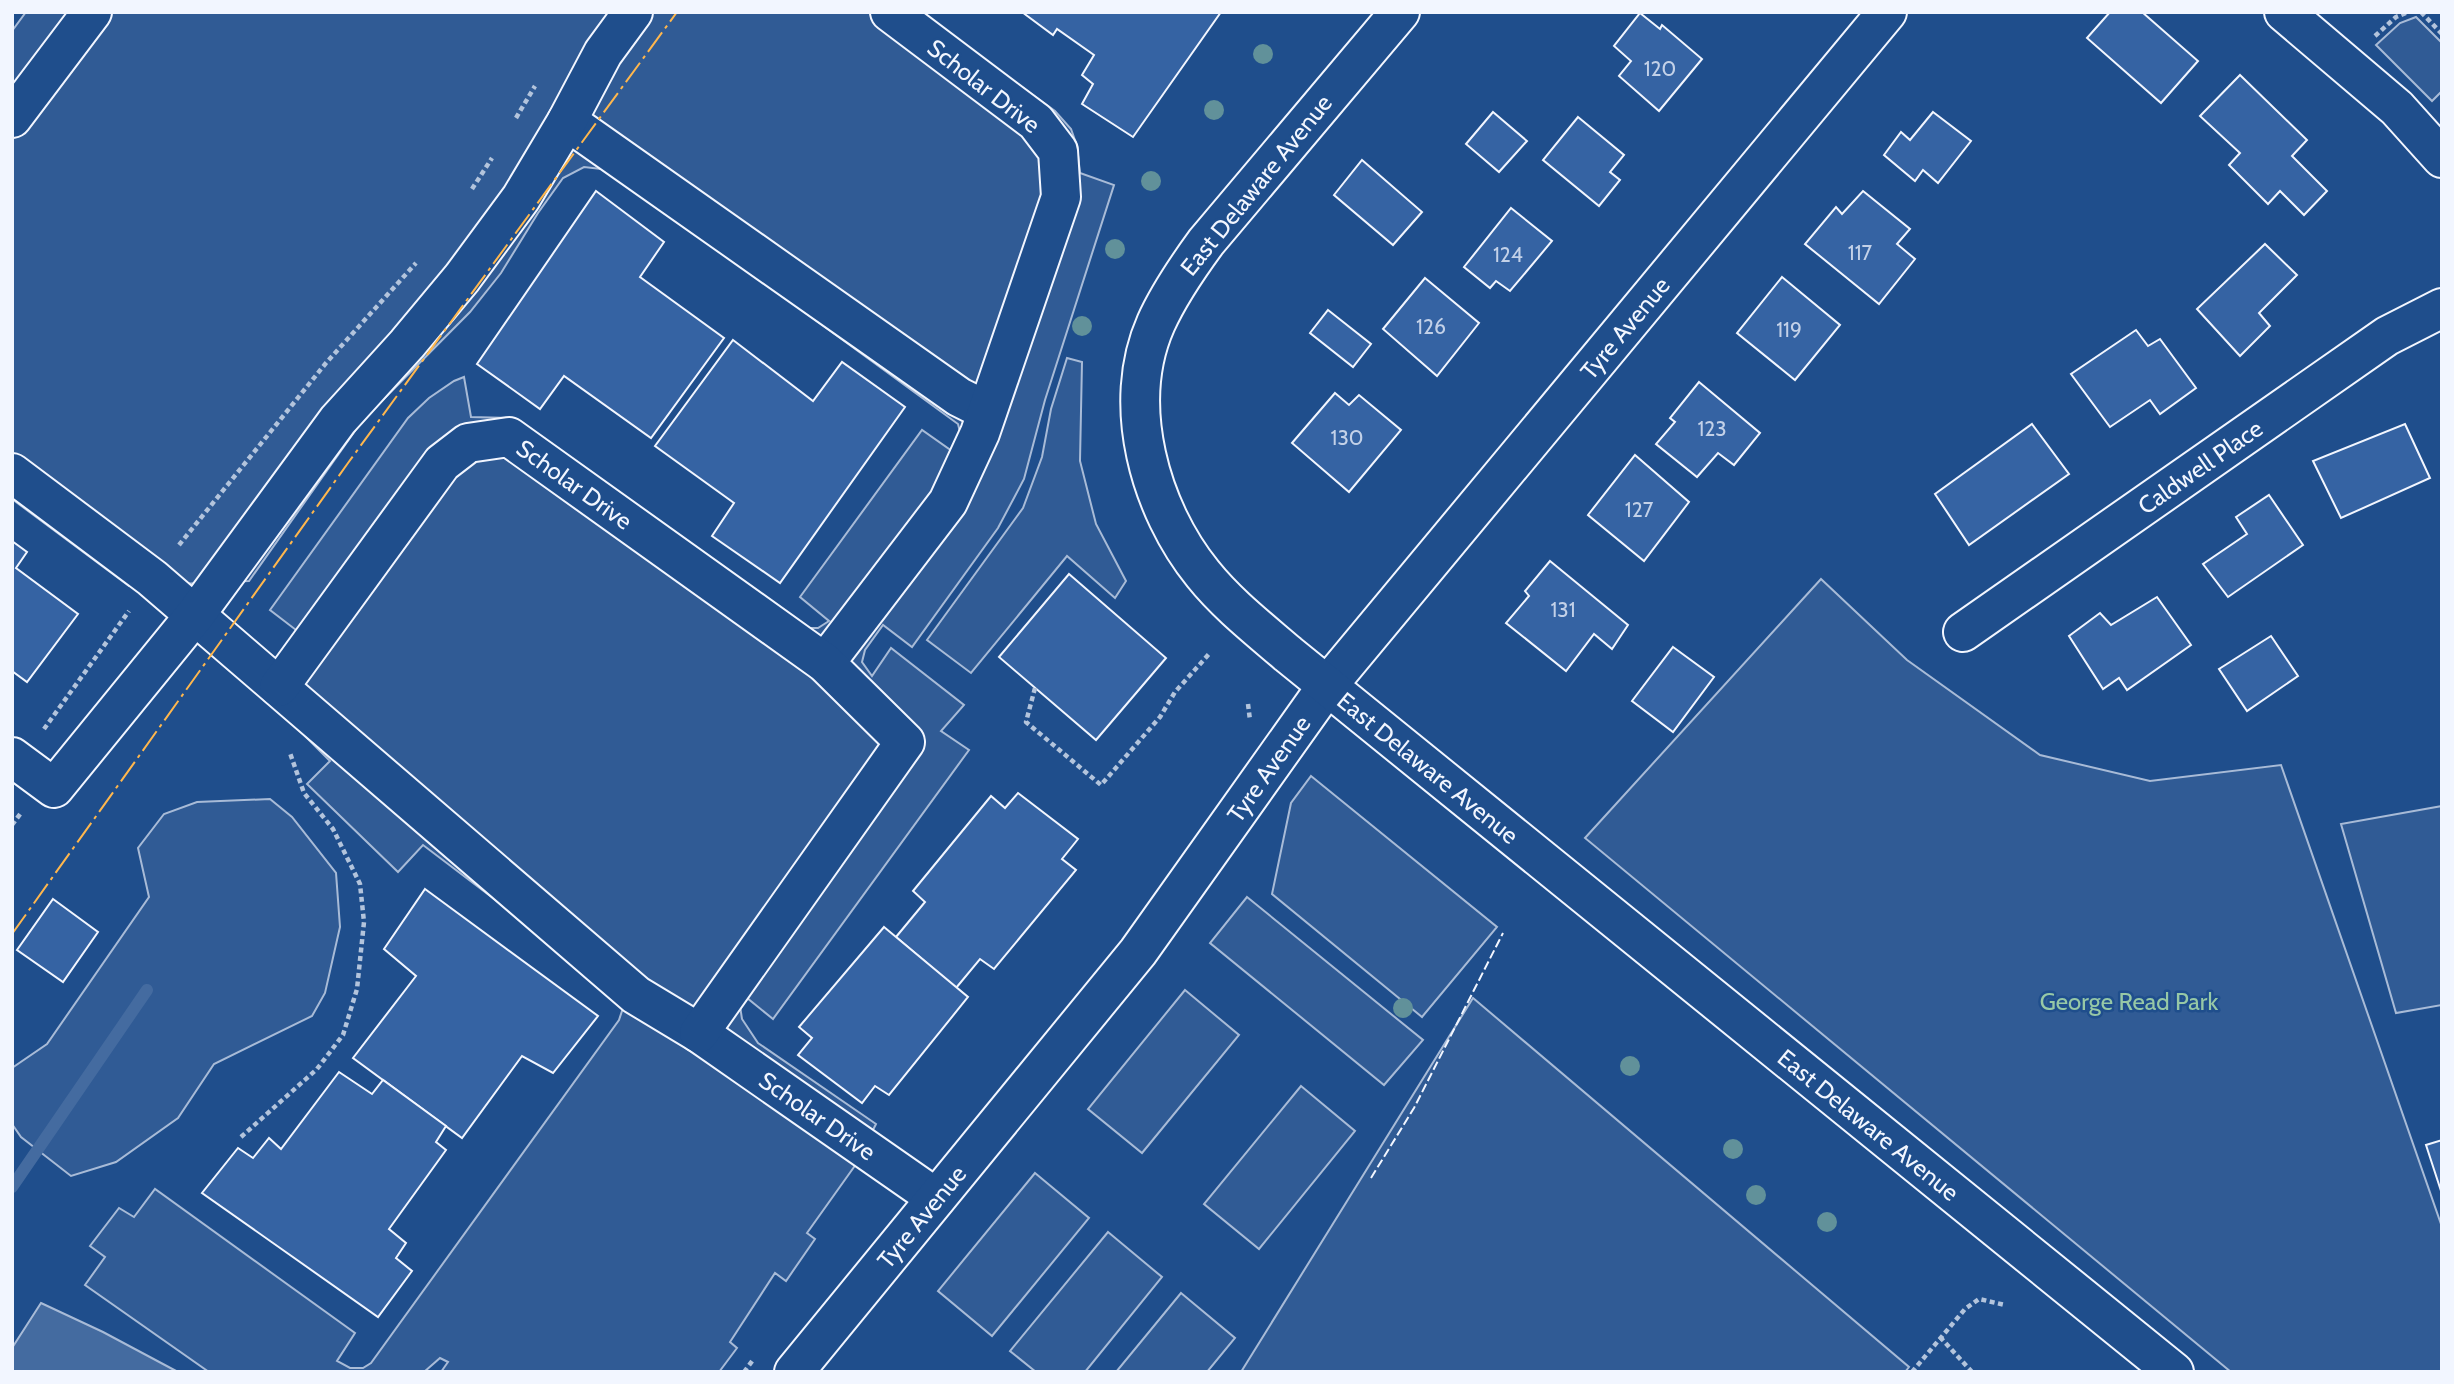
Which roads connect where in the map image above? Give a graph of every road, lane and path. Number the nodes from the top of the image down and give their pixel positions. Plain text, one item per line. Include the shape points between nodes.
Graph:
1 (92, 12) edge
2 (633, 12) edge
3 (890, 12) edge
4 (1400, 12) edge
5 (1887, 12) edge
6 (2284, 12) edge
7 (2408, 12) edge
8 (2421, 12) edge
9 (2442, 34) edge
10 (2374, 37) dead end
11 (12, 118) edge
12 (567, 121) junction
13 (2442, 158) edge
14 (2442, 308) edge
15 (987, 411) junction
16 (12, 473) edge
17 (195, 615) junction
18 (1963, 632) dead end
19 (1209, 654) dead end
20 (825, 663) junction
21 (279, 687) junction
22 (1327, 687) junction
23 (1035, 688) dead end
24 (289, 749) dead end
25 (12, 757) edge
26 (699, 1033) junction
27 (241, 1137) dead end
28 (936, 1198) junction
29 (2006, 1305) dead end
30 (1940, 1337) junction
31 (794, 1372) edge
32 (1912, 1372) edge
33 (1972, 1372) edge
34 (2174, 1372) edge

1 - 11 street
2 - 12 street via 603,53
3 - 15 street, Scholar Drive via 1036,122 1058,151 1061,197
4 - 22 street, East Delaware Avenue via 1177,282 1155,324 1142,383 1150,472 1172,530 1227,601
5 - 22 street, Tyre Avenue
6 - 13 street via 2397,108
7 - 10 path
8 - 9 path
12 - 15 street via 959,397
12 - 17 street via 521,198 462,278 338,420
14 - 18 street, Caldwell Place via 2387,336
15 - 20 street, Scholar Drive via 948,502
16 - 17 street, Scholar Drive
17 - 21 street, Scholar Drive
17 - 25 street via 54,788
19 - 23 path via 1101,785 1026,722
20 - 21 street, Scholar Drive via 509,438 468,443 442,463
20 - 26 street, Scholar Drive via 905,743
21 - 26 street, Scholar Drive via 636,995
22 - 28 street, Tyre Avenue via 1138,952
22 - 34 street, East Delaware Avenue
24 - 27 path via 304,793 332,829 360,884 364,922 357,989 343,1035 317,1069
26 - 28 street, Scholar Drive
28 - 31 street, Tyre Avenue
29 - 30 path via 1979,1299
30 - 32 path
30 - 33 path

